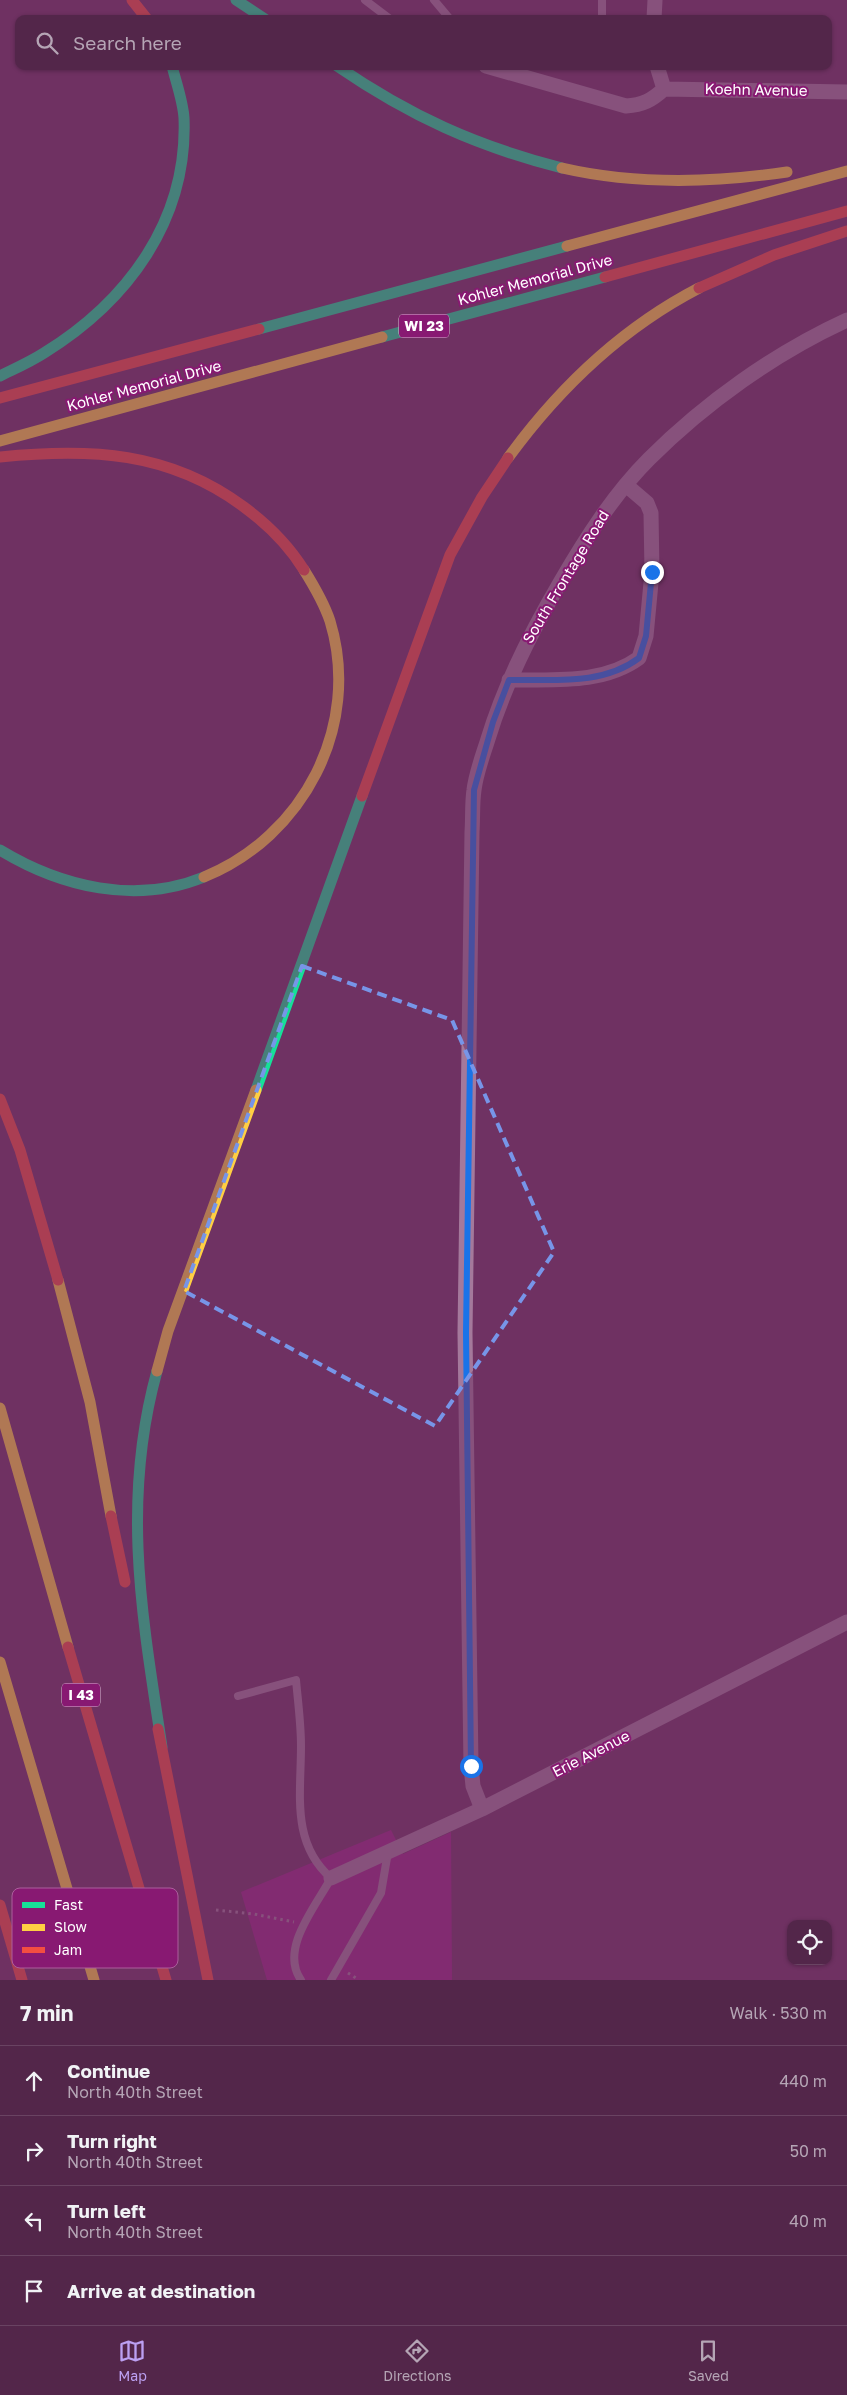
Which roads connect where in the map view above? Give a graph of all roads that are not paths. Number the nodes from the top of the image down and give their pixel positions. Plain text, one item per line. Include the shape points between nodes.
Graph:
1 (132, 0) edge
2 (236, 0) edge
3 (365, 0) edge
4 (434, 0) edge
5 (602, 0) edge
6 (655, 0) edge
7 (145, 15) edge
8 (259, 15) edge
9 (385, 15) edge
10 (447, 15) edge
11 (602, 15) edge
12 (654, 15) edge
13 (173, 70) edge
14 (342, 70) edge
15 (500, 70) edge
16 (658, 70) edge
17 (664, 89) junction
18 (847, 92) edge
19 (847, 161) edge
20 (847, 171) edge
21 (847, 211) edge
22 (847, 231) edge
23 (847, 320) edge
24 (0, 376) edge
25 (0, 398) edge
26 (0, 441) edge
27 (0, 457) edge
28 (626, 485) junction
29 (509, 680) junction
30 (0, 850) edge
31 (0, 1099) edge
32 (0, 1408) edge
33 (847, 1622) edge
34 (0, 1662) edge
35 (238, 1696) dead end
36 (162, 1747) junction
37 (482, 1809) junction
38 (388, 1852) junction
39 (331, 1878) junction
40 (67, 1888) edge
41 (138, 1888) edge
42 (0, 1905) edge
43 (12, 1946) edge
44 (18, 1968) edge
45 (90, 1968) edge
46 (162, 1968) edge
47 (22, 1980) edge
48 (94, 1980) edge
49 (166, 1980) edge
50 (208, 1980) edge
51 (300, 1980) edge
52 (331, 1980) edge

1 - 7 highway
2 - 8 highway
3 - 9 lane
4 - 10 lane
5 - 11 lane
6 - 12 street
13 - 24 highway via 181,97 185,142 180,187 155,244 128,280 95,315 47,352
14 - 19 highway via 467,140 564,169 663,181 737,179
15 - 17 street via 626,106 651,101
16 - 17 street
17 - 18 street, Koehn Avenue
20 - 25 highway, Kohler Memorial Drive / WI 23
21 - 26 highway, Kohler Memorial Drive / WI 23
22 - 36 highway via 764,258 720,277 658,311 631,331 578,376 523,437 482,495 450,555 154,1377 140,1450 136,1517 138,1574
23 - 28 street, South Frontage Road via 781,356 699,414 649,459
27 - 30 highway via 72,452 126,456 187,473 216,487 252,512 281,539 306,572 325,610 337,660 338,693 327,749 298,809 273,836 239,862 176,887 136,892 90,888 55,877
28 - 29 street, South Frontage Road via 577,554 532,630
28 - 29 street via 647,503 651,513 652,572 646,636 639,658 614,673 580,679
29 - 37 street, South Frontage Road via 480,764 474,790 472,832 466,1513 471,1766 475,1793
31 - 36 highway via 43,1223 90,1402 104,1485
32 - 41 highway, I 43
33 - 37 street, Erie Avenue
34 - 40 highway
35 - 39 lane via 296,1680 301,1742 299,1806 303,1833 313,1858
36 - 50 highway
37 - 38 street, Erie Avenue
38 - 39 street, Erie Avenue
38 - 52 lane via 380,1892
39 - 51 lane via 294,1947
42 - 43 highway
44 - 47 highway
45 - 48 highway
46 - 49 highway, I 43

